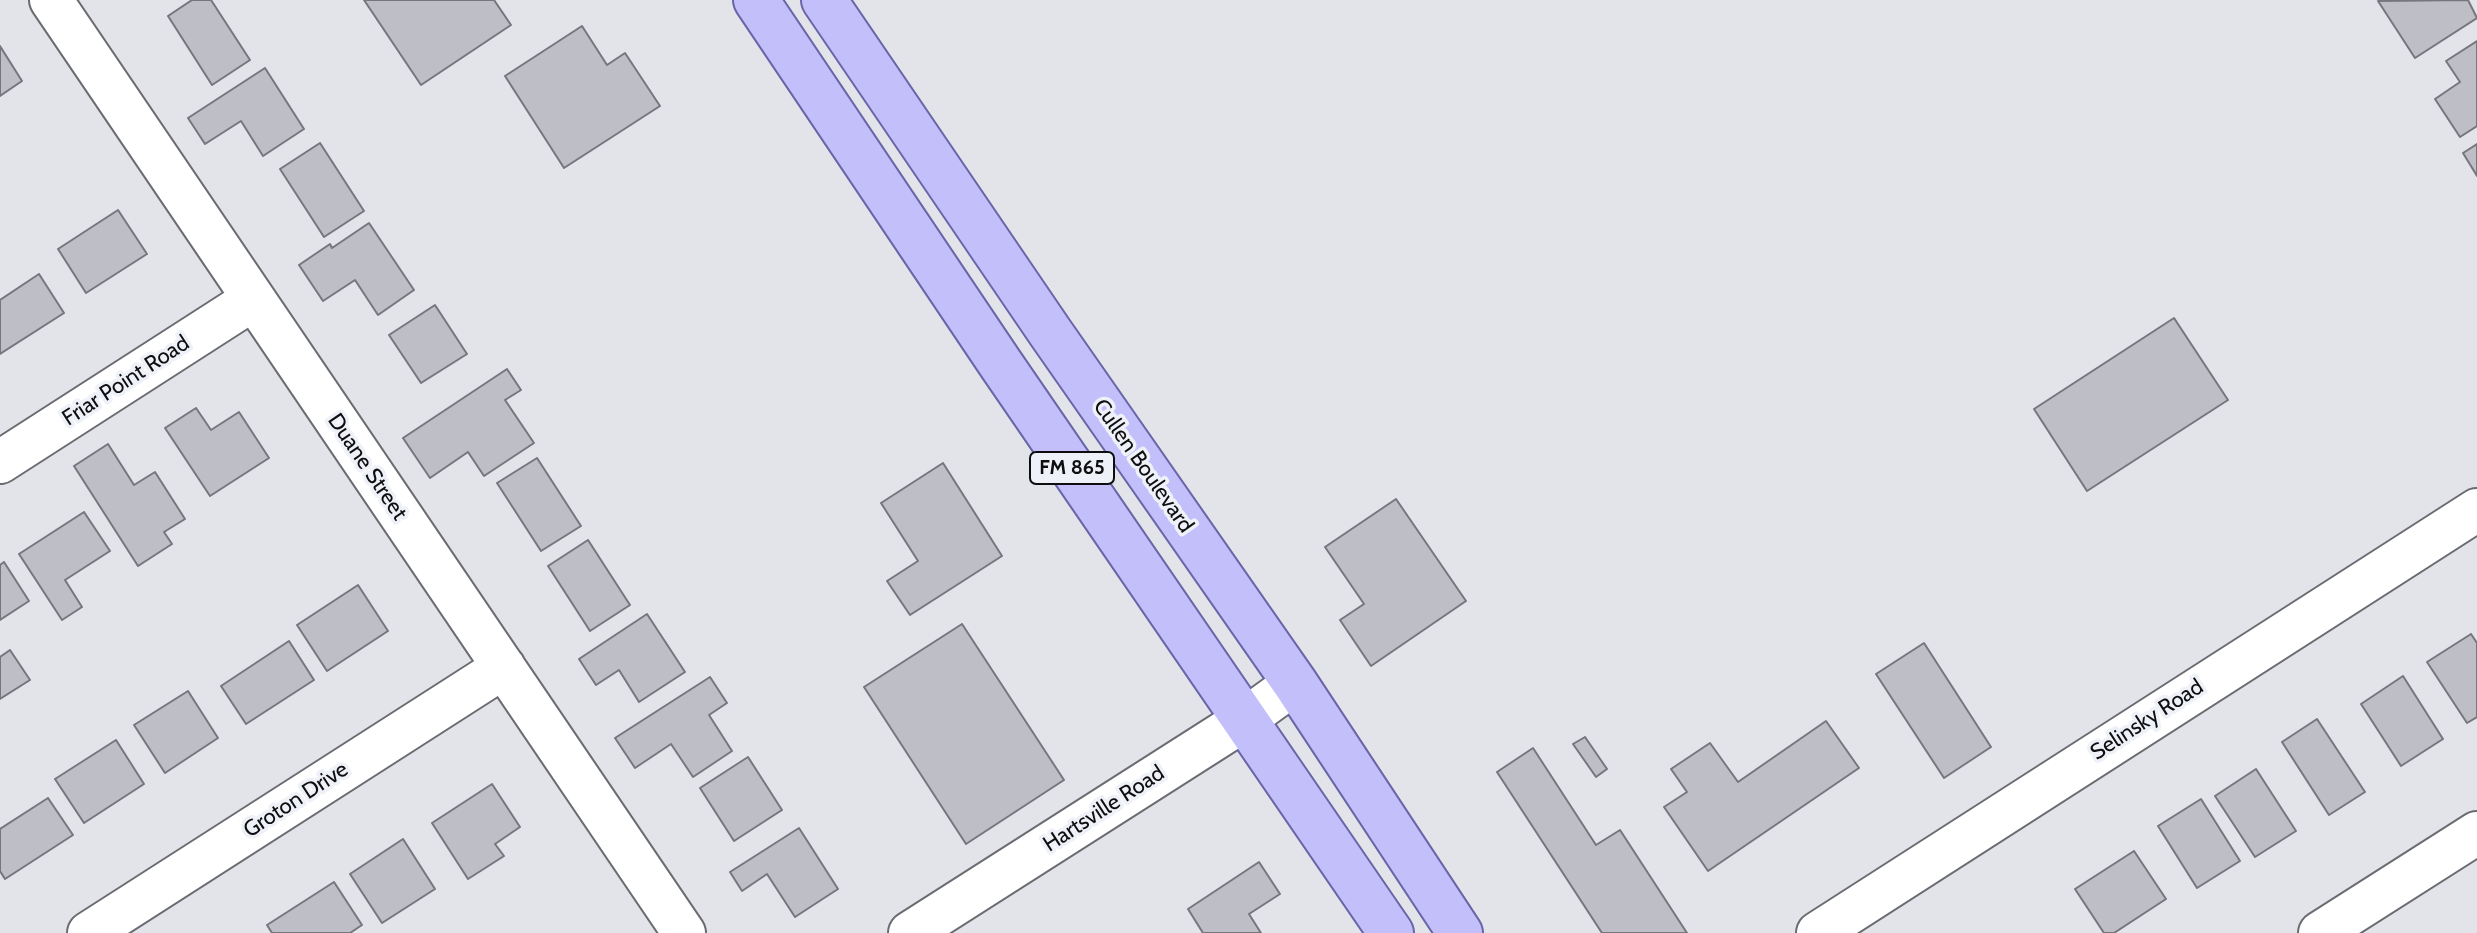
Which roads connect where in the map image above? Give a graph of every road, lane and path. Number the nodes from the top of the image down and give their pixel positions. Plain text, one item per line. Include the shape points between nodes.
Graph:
1 (51, 0) edge
2 (824, 0) edge
3 (770, 5) edge
4 (252, 300) junction
5 (1050, 332) junction
6 (1000, 363) junction
7 (0, 462) edge
8 (2477, 510) edge
9 (504, 667) junction
10 (1295, 683) junction
11 (1244, 720) junction
12 (2477, 833) edge
13 (89, 933) edge
14 (684, 933) edge
15 (910, 933) edge
16 (1391, 933) edge
17 (1460, 933) edge
18 (1818, 933) edge
19 (2320, 933) edge

1 - 4 street, Duane Street
2 - 5 main road, Cullen Boulevard / FM 865
3 - 6 main road, FM 865
4 - 7 street, Friar Point Road
4 - 9 street, Duane Street
5 - 6 main road
5 - 10 main road, Cullen Boulevard / FM 865
6 - 11 main road, FM 865
8 - 18 street, Selinsky Road
9 - 13 street, Groton Drive
9 - 14 street, Duane Street
10 - 11 street, Hartsville Road
10 - 17 main road, Cullen Boulevard / FM 865
11 - 15 street, Hartsville Road
11 - 16 main road, FM 865
12 - 19 street

